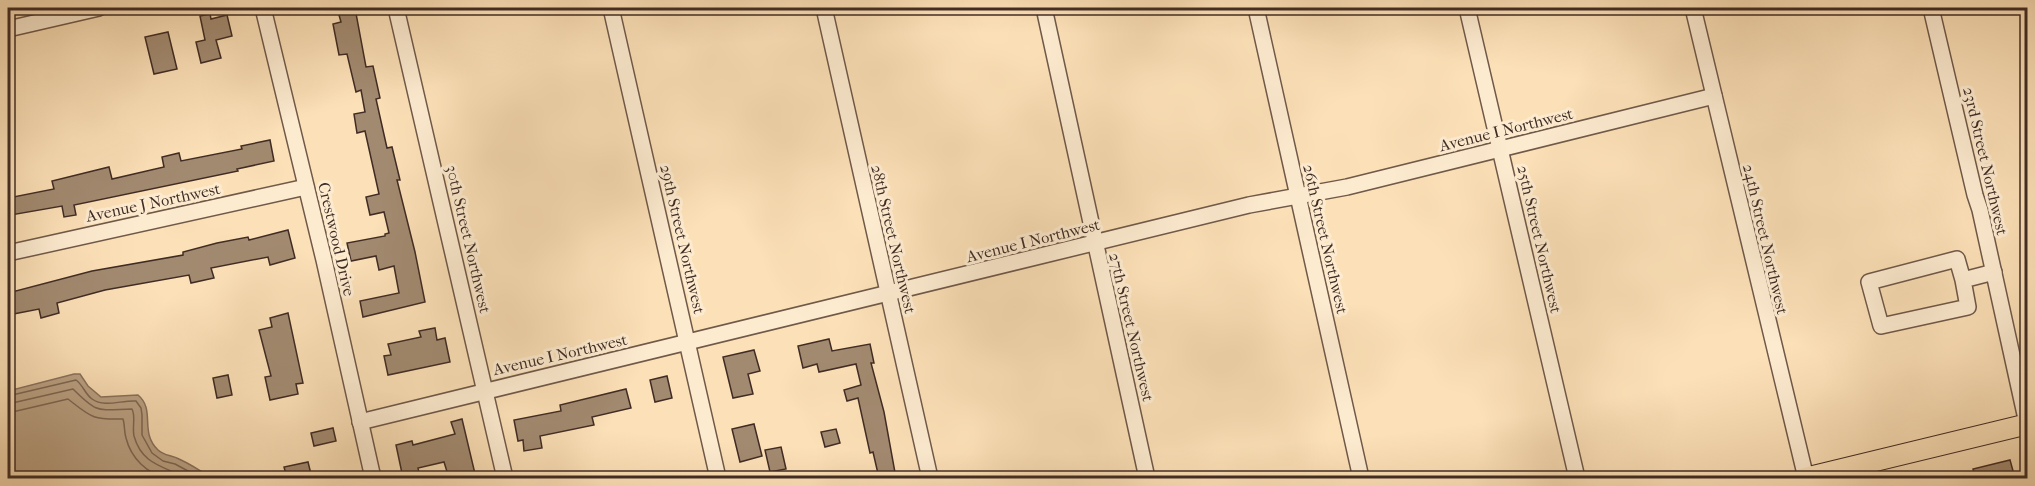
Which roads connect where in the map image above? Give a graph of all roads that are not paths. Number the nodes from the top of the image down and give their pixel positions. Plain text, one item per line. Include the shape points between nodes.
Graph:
1 (99, 8) edge
2 (263, 8) edge
3 (396, 8) edge
4 (611, 8) edge
5 (824, 8) edge
6 (1044, 8) edge
7 (1256, 8) edge
8 (1467, 8) edge
9 (1693, 8) edge
10 (1931, 8) edge
11 (40, 14) edge
12 (8, 29) edge
13 (1714, 96) junction
14 (1500, 149) junction
15 (306, 188) junction
16 (1298, 197) junction
17 (1094, 243) junction
18 (8, 253) edge
19 (1994, 272) junction
20 (1964, 280) junction
21 (889, 293) junction
22 (688, 342) junction
23 (485, 391) junction
24 (360, 422) junction
25 (2027, 425) edge
26 (1860, 472) edge
27 (373, 478) edge
28 (506, 478) edge
29 (718, 478) edge
30 (930, 478) edge
31 (1147, 478) edge
32 (1361, 478) edge
33 (1577, 478) edge
34 (1805, 478) edge

1 - 11 street
2 - 15 street, Crestwood Drive
3 - 23 street, 30th Street Northwest
4 - 22 street, 29th Street Northwest
5 - 21 street, 28th Street Northwest
6 - 17 street, 27th Street Northwest
7 - 16 street, 26th Street Northwest
8 - 14 street, 25th Street Northwest
9 - 13 street, 24th Street Northwest
10 - 19 street, 23rd Street Northwest
11 - 12 street
13 - 14 street, Avenue I Northwest
13 - 34 street, 24th Street Northwest
14 - 16 street, Avenue I Northwest
14 - 33 street, 25th Street Northwest
15 - 18 street, Avenue J Northwest
15 - 24 street, Crestwood Drive
16 - 17 street, Avenue I Northwest
16 - 32 street, 26th Street Northwest
17 - 21 street, Avenue I Northwest
17 - 31 street, 27th Street Northwest
19 - 20 street
19 - 25 street, 23rd Street Northwest
20 - 20 street via 1968,307 1881,326 1869,282 1957,259
21 - 22 street, Avenue I Northwest
21 - 30 street, 28th Street Northwest
22 - 23 street, Avenue I Northwest
22 - 29 street, 29th Street Northwest
23 - 24 street, Avenue I Northwest
23 - 28 street, 30th Street Northwest
24 - 27 street, Crestwood Drive
25 - 26 main road
26 - 34 main road

